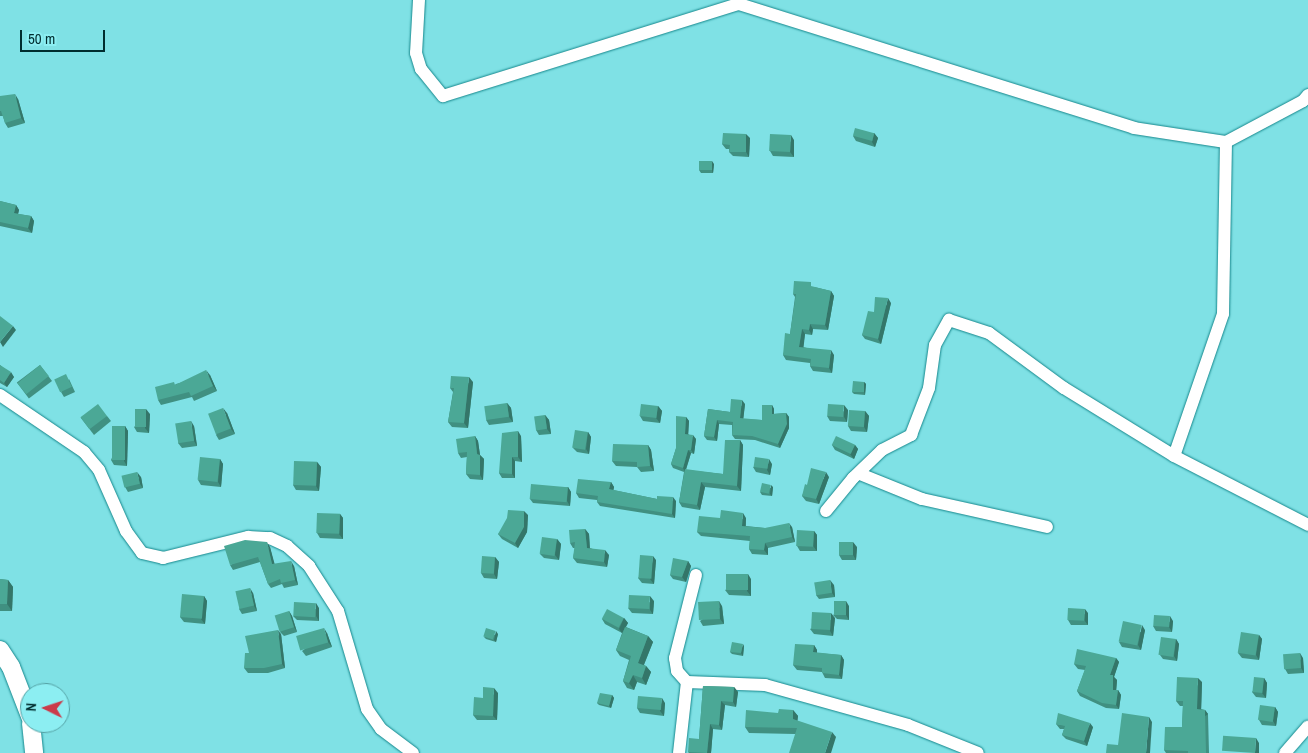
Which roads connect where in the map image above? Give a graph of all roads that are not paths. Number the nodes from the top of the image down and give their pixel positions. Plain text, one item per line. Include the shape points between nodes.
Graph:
1 (419, 0) edge
2 (1308, 95) edge
3 (1226, 142) junction
4 (0, 395) edge
5 (1174, 456) junction
6 (860, 474) junction
7 (826, 511) dead end
8 (1308, 525) edge
9 (1047, 527) dead end
10 (696, 575) dead end
11 (0, 650) edge
12 (687, 682) junction
13 (20, 690) edge
14 (1308, 728) edge
15 (32, 733) edge
16 (34, 753) edge
17 (413, 753) edge
18 (680, 753) edge
19 (978, 753) edge
20 (1285, 753) edge

1 - 3 street via 416,53 421,68 443,96 739,4 1134,128
2 - 3 street via 1303,101
3 - 5 street via 1223,314
4 - 17 street via 84,452 99,470 126,531 142,553 163,558 248,537 270,538 287,546 309,566 338,611 367,709 381,729
5 - 6 street via 1064,388 989,333 949,320 935,345 929,388 911,434 882,450
5 - 8 street
6 - 7 street
6 - 9 street via 922,498
10 - 12 street via 675,658 677,671
11 - 13 main road
12 - 18 street
12 - 19 street via 765,685 908,725
14 - 20 street
15 - 16 main road

